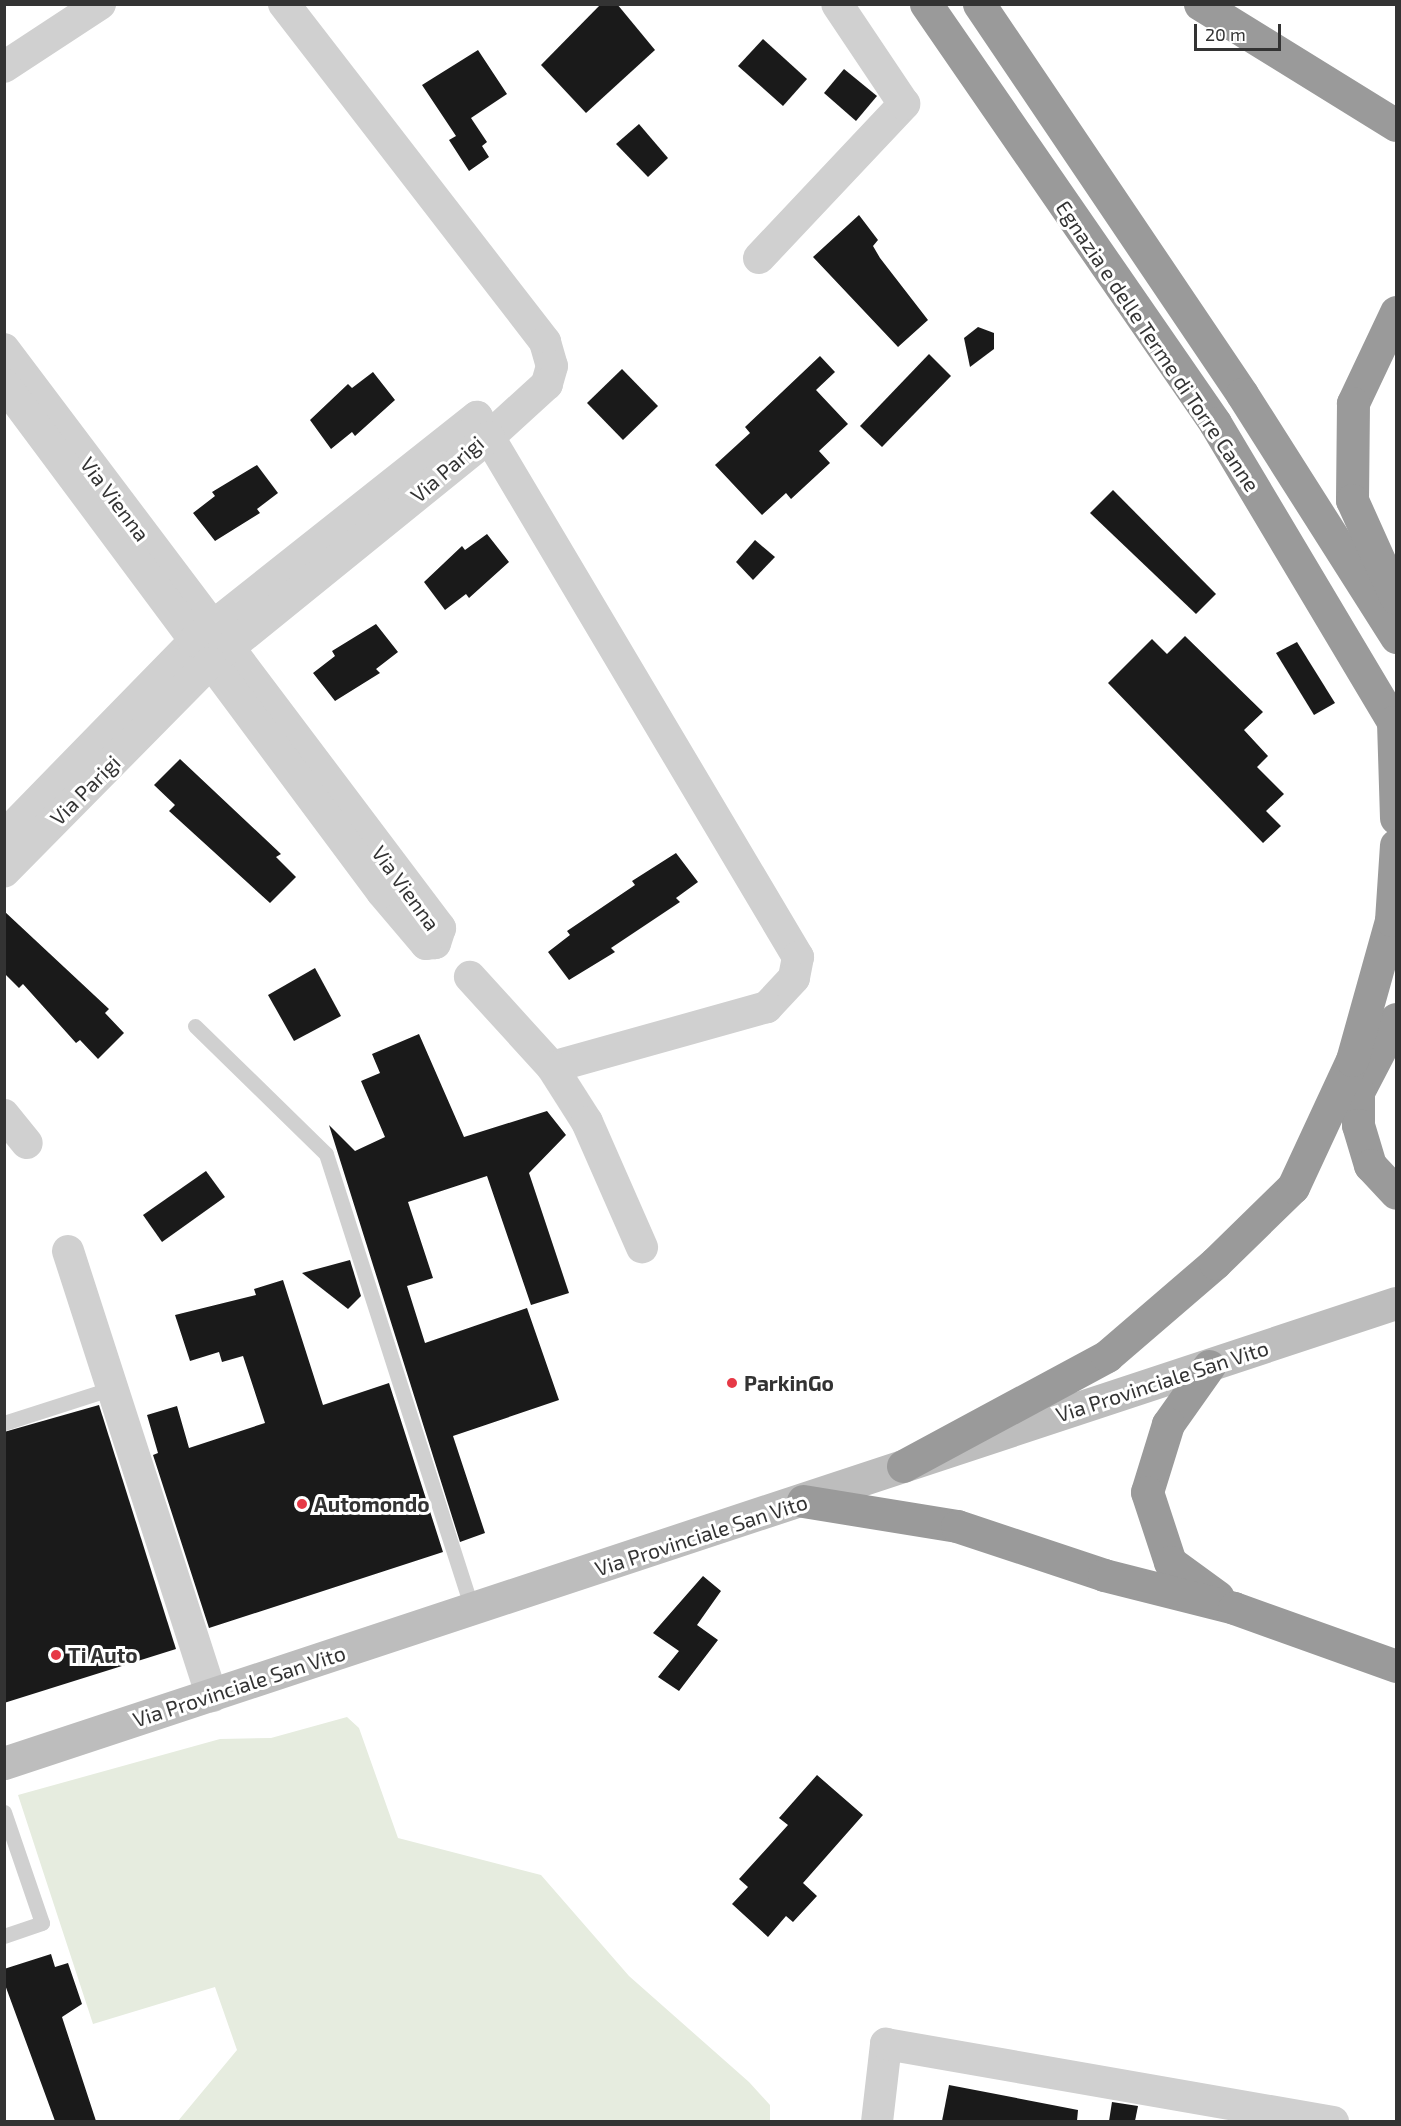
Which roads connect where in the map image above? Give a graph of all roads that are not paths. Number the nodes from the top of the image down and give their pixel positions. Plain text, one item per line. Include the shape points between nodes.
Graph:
1 (100, 4) edge
2 (285, 4) edge
3 (837, 4) edge
4 (926, 4) edge
5 (979, 4) edge
6 (1200, 4) edge
7 (61, 6) edge
8 (1239, 17) edge
9 (4, 45) edge
10 (4, 67) edge
11 (1396, 125) edge
12 (759, 258) dead end
13 (1396, 312) edge
14 (4, 349) edge
15 (4, 384) edge
16 (489, 437) junction
17 (1396, 598) edge
18 (1396, 637) edge
19 (211, 645) junction
20 (1395, 724) edge
21 (1396, 818) edge
22 (4, 836) edge
23 (1396, 845) edge
24 (4, 872) edge
25 (470, 977) dead end
26 (1396, 1019) edge
27 (195, 1026) dead end
28 (552, 1067) junction
29 (4, 1115) edge
30 (27, 1143) dead end
31 (1396, 1192) edge
32 (642, 1247) dead end
33 (68, 1251) dead end
34 (1396, 1303) edge
35 (1209, 1366) junction
36 (113, 1388) junction
37 (4, 1423) edge
38 (903, 1466) junction
39 (803, 1501) junction
40 (1234, 1608) junction
41 (472, 1610) junction
42 (1396, 1666) edge
43 (212, 1696) junction
44 (4, 1764) edge
45 (4, 1812) edge
46 (4, 1936) edge
47 (877, 2121) edge
48 (1333, 2121) edge

1 - 10 street
2 - 16 street, Via Parigi via 545,342 552,366 547,384
3 - 12 street via 904,104
4 - 20 highway, Egnazia e delle Terme di Torre Canne via 1215,423
5 - 18 highway, Egnazia e delle Terme di Torre Canne via 1242,394
6 - 8 highway
7 - 9 street
8 - 11 highway
13 - 17 highway via 1353,403 1352,500
14 - 19 street, Via Vienna
15 - 19 street, Via Vienna
16 - 19 street, Via Parigi
16 - 28 street via 798,957 794,978 767,1007
19 - 19 street, Via Vienna via 382,892 426,944 435,942 440,928
19 - 22 street, Via Parigi
19 - 24 street, Via Parigi
20 - 21 highway
23 - 38 highway via 1391,920 1352,1060 1293,1187 1215,1263 1107,1356
25 - 28 street
26 - 31 highway via 1358,1092 1358,1125 1370,1165
27 - 41 lane via 326,1154
28 - 32 street via 587,1122
29 - 30 street
33 - 36 street
34 - 35 main road, Via Provinciale San Vito
35 - 38 main road, Via Provinciale San Vito
35 - 40 highway via 1168,1424 1147,1492 1170,1562
36 - 37 lane
36 - 43 street
38 - 39 main road, Via Provinciale San Vito
39 - 40 highway via 957,1526 1104,1575
39 - 41 main road, Via Provinciale San Vito
40 - 42 highway
41 - 43 main road, Via Provinciale San Vito
43 - 44 main road, Via Provinciale San Vito
45 - 46 lane via 42,1923
47 - 48 street via 886,2044

